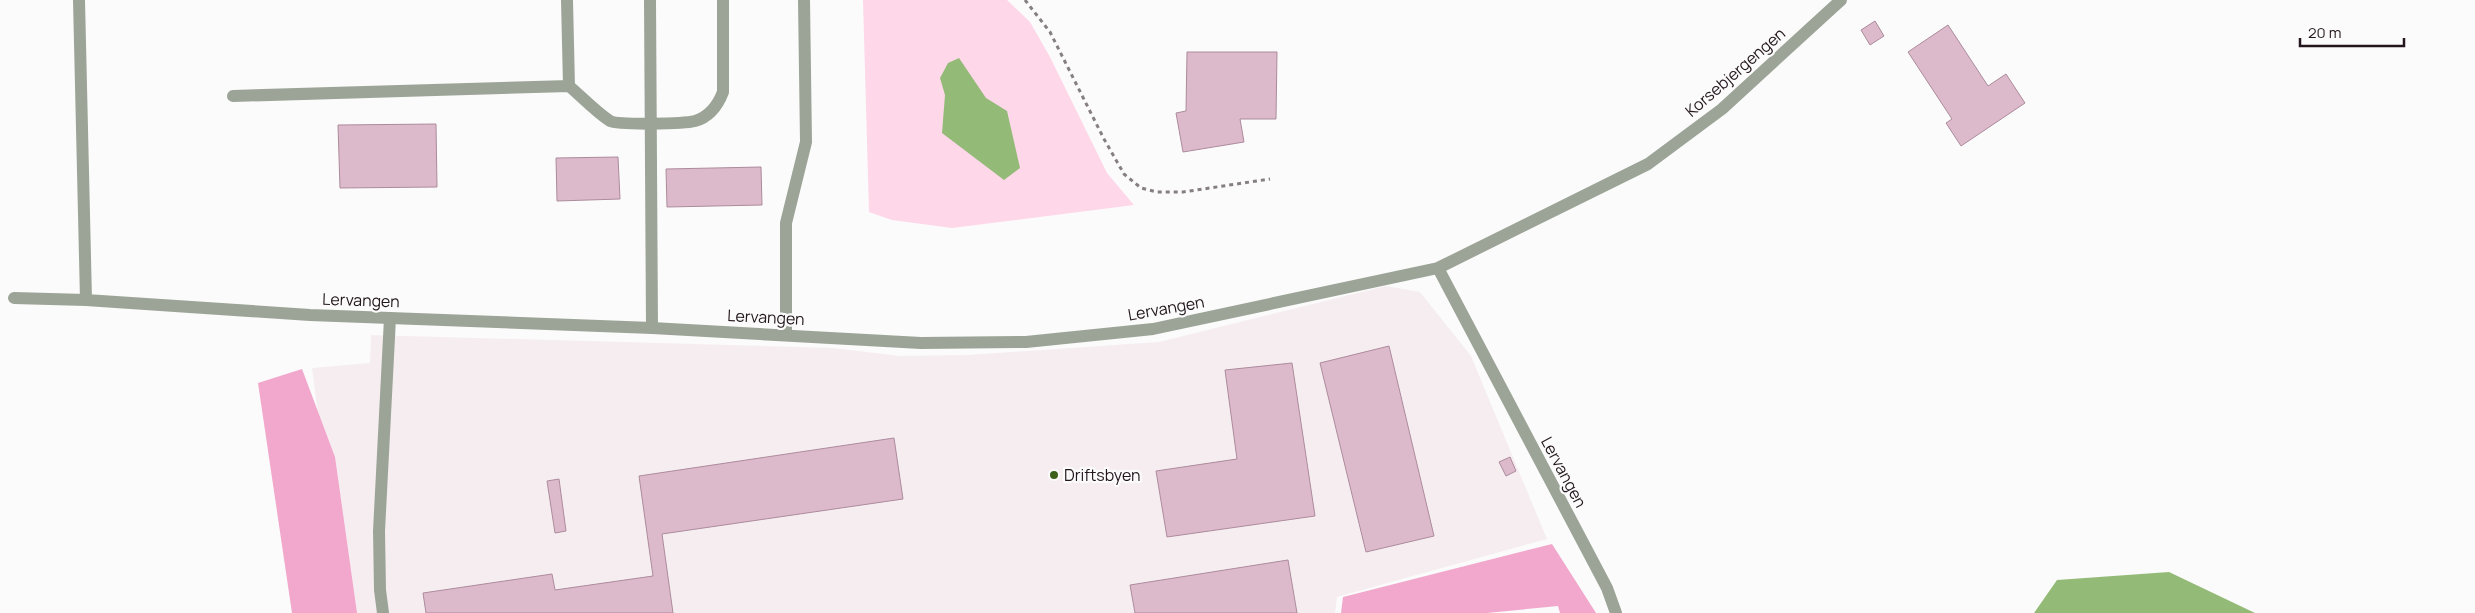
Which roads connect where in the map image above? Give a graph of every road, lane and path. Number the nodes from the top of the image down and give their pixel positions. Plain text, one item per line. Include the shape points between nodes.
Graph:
1 (79, 0) edge
2 (567, 0) edge
3 (650, 0) edge
4 (723, 0) edge
5 (804, 0) edge
6 (1025, 0) edge
7 (1840, 0) edge
8 (569, 86) junction
9 (233, 96) dead end
10 (652, 124) junction
11 (1648, 164) joint
12 (1270, 179) dead end
13 (1438, 268) junction
14 (14, 298) dead end
15 (86, 300) junction
16 (390, 318) junction
17 (652, 328) junction
18 (786, 335) junction
19 (384, 613) edge
20 (1616, 613) edge

1 - 15 street
2 - 8 street
3 - 10 street
4 - 10 street via 723,92 718,104 695,121
5 - 18 street via 806,142 786,223
6 - 12 path via 1050,32 1124,174 1141,188 1182,192
7 - 11 street, Korsebjergengen via 1722,109
8 - 9 street
8 - 10 street via 612,122
10 - 17 street
11 - 13 street, Lervangen
13 - 18 street, Lervangen via 1153,329 1036,341 921,342
13 - 20 street, Lervangen via 1607,588
14 - 15 street, Lervangen
15 - 16 street, Lervangen
16 - 17 street, Lervangen
16 - 19 street via 379,531 380,590
17 - 18 street, Lervangen

